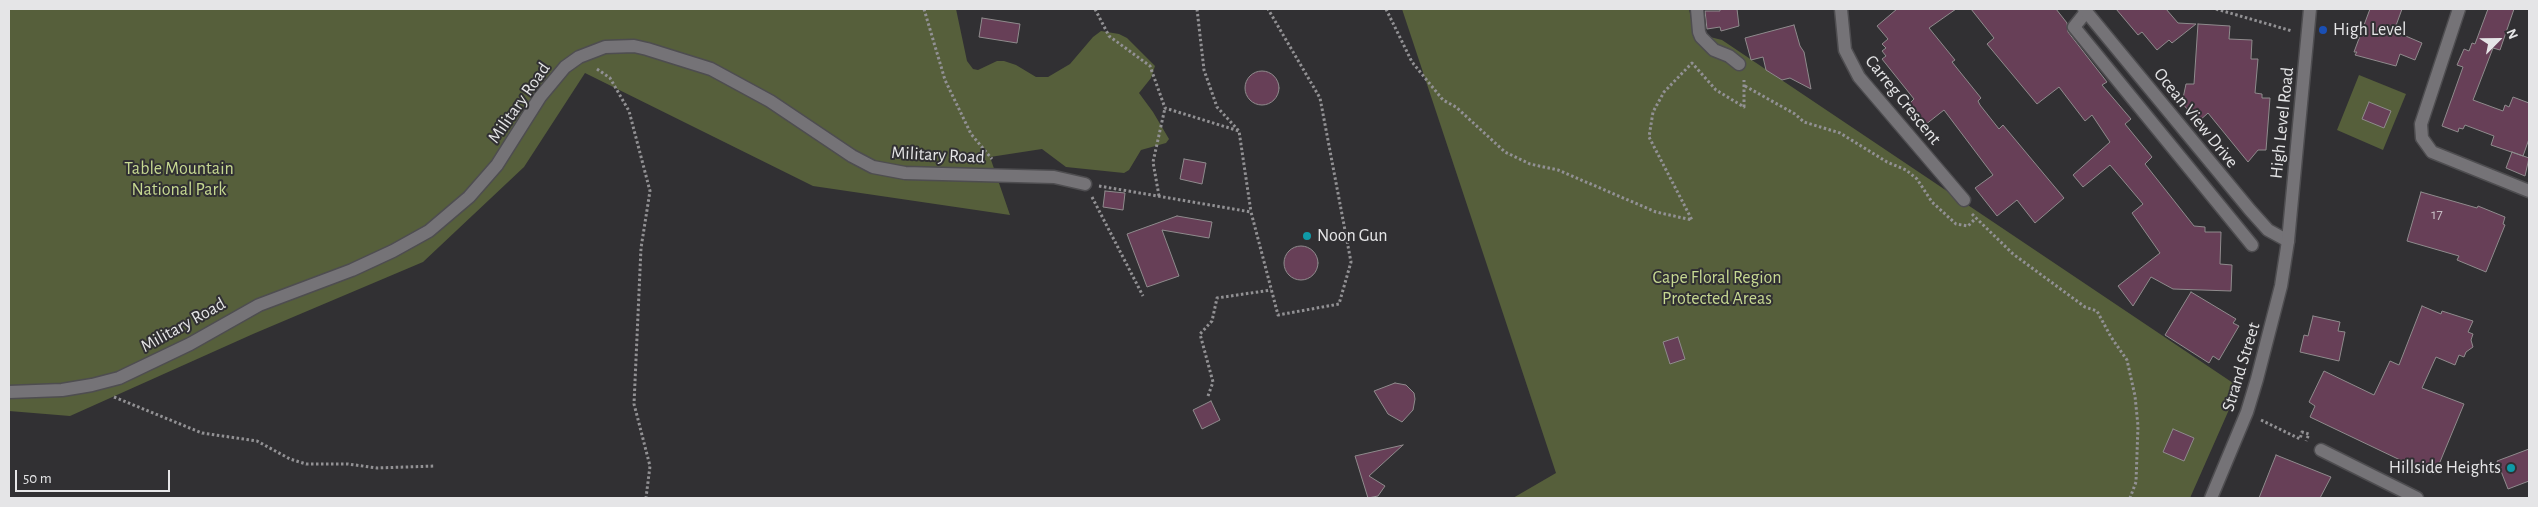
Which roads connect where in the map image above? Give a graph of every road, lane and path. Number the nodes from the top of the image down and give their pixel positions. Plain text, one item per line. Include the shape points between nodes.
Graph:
1 (924, 9) edge
2 (1095, 9) edge
3 (1197, 9) edge
4 (1268, 9) edge
5 (1386, 9) edge
6 (1697, 9) edge
7 (1841, 9) edge
8 (2216, 9) edge
9 (2310, 9) edge
10 (2458, 9) edge
11 (2085, 10) edge
12 (2308, 35) junction
13 (579, 57) junction
14 (1739, 64) joint
15 (1745, 86) junction
16 (1165, 108) junction
17 (1239, 131) junction
18 (1007, 175) junction
19 (1085, 184) junction
20 (2529, 191) edge
21 (1159, 196) junction
22 (1964, 200) joint
23 (1252, 212) junction
24 (1975, 219) junction
25 (2288, 241) junction
26 (2252, 245) dead end
27 (1272, 290) junction
28 (1143, 296) dead end
29 (9, 392) edge
30 (114, 396) dead end
31 (1208, 396) dead end
32 (2247, 412) junction
33 (2321, 450) joint
34 (435, 466) dead end
35 (646, 498) edge
36 (2130, 498) edge
37 (2211, 498) edge
38 (2417, 498) edge

1 - 18 path via 945,80 971,134
2 - 16 path via 1109,36 1150,66
3 - 17 path via 1204,70 1217,107
4 - 27 path via 1320,98 1351,262 1339,304 1278,315
5 - 15 path via 1412,62 1443,100 1456,107 1505,152 1530,164 1558,170 1656,212 1692,220 1649,137 1653,112 1664,92 1692,63 1716,90 1744,107
6 - 14 street via 1701,37 1714,50
7 - 22 street, Carreg Crescent via 1845,50 1859,77
8 - 12 path
9 - 12 street, High Level Road
10 - 20 street via 2421,124 2422,138 2432,152
11 - 25 street, Ocean View Drive via 2250,210 2268,230
11 - 26 street via 2074,27
12 - 25 street, High Level Road
13 - 18 street, Military Road via 604,47 634,46 711,69 770,101 873,167 905,173
13 - 29 street, Military Road via 554,80 497,165 469,197 429,230 352,270 253,308 190,344 118,378 62,390
13 - 35 path via 610,78 629,111 650,191 641,248 634,404 650,466
14 - 15 path
15 - 24 path via 1804,122 1840,132 1887,162 1906,170 1917,179 1932,202 1956,224 1968,226
16 - 17 path
16 - 21 path via 1153,162
17 - 23 path
18 - 19 street, Military Road via 1054,176
19 - 21 path
19 - 28 path
21 - 23 path
22 - 24 path
23 - 27 path
24 - 36 path via 2013,254 2085,307 2097,311 2127,360 2138,426 2136,482
25 - 32 street, Strand Street via 2268,341
27 - 31 path via 1217,298 1212,321 1200,334 1213,382
30 - 34 path via 202,433 256,441 306,464 377,468
32 - 33 path via 2300,438 2302,432 2308,434 2304,446
32 - 37 street, Strand Street
33 - 38 street

